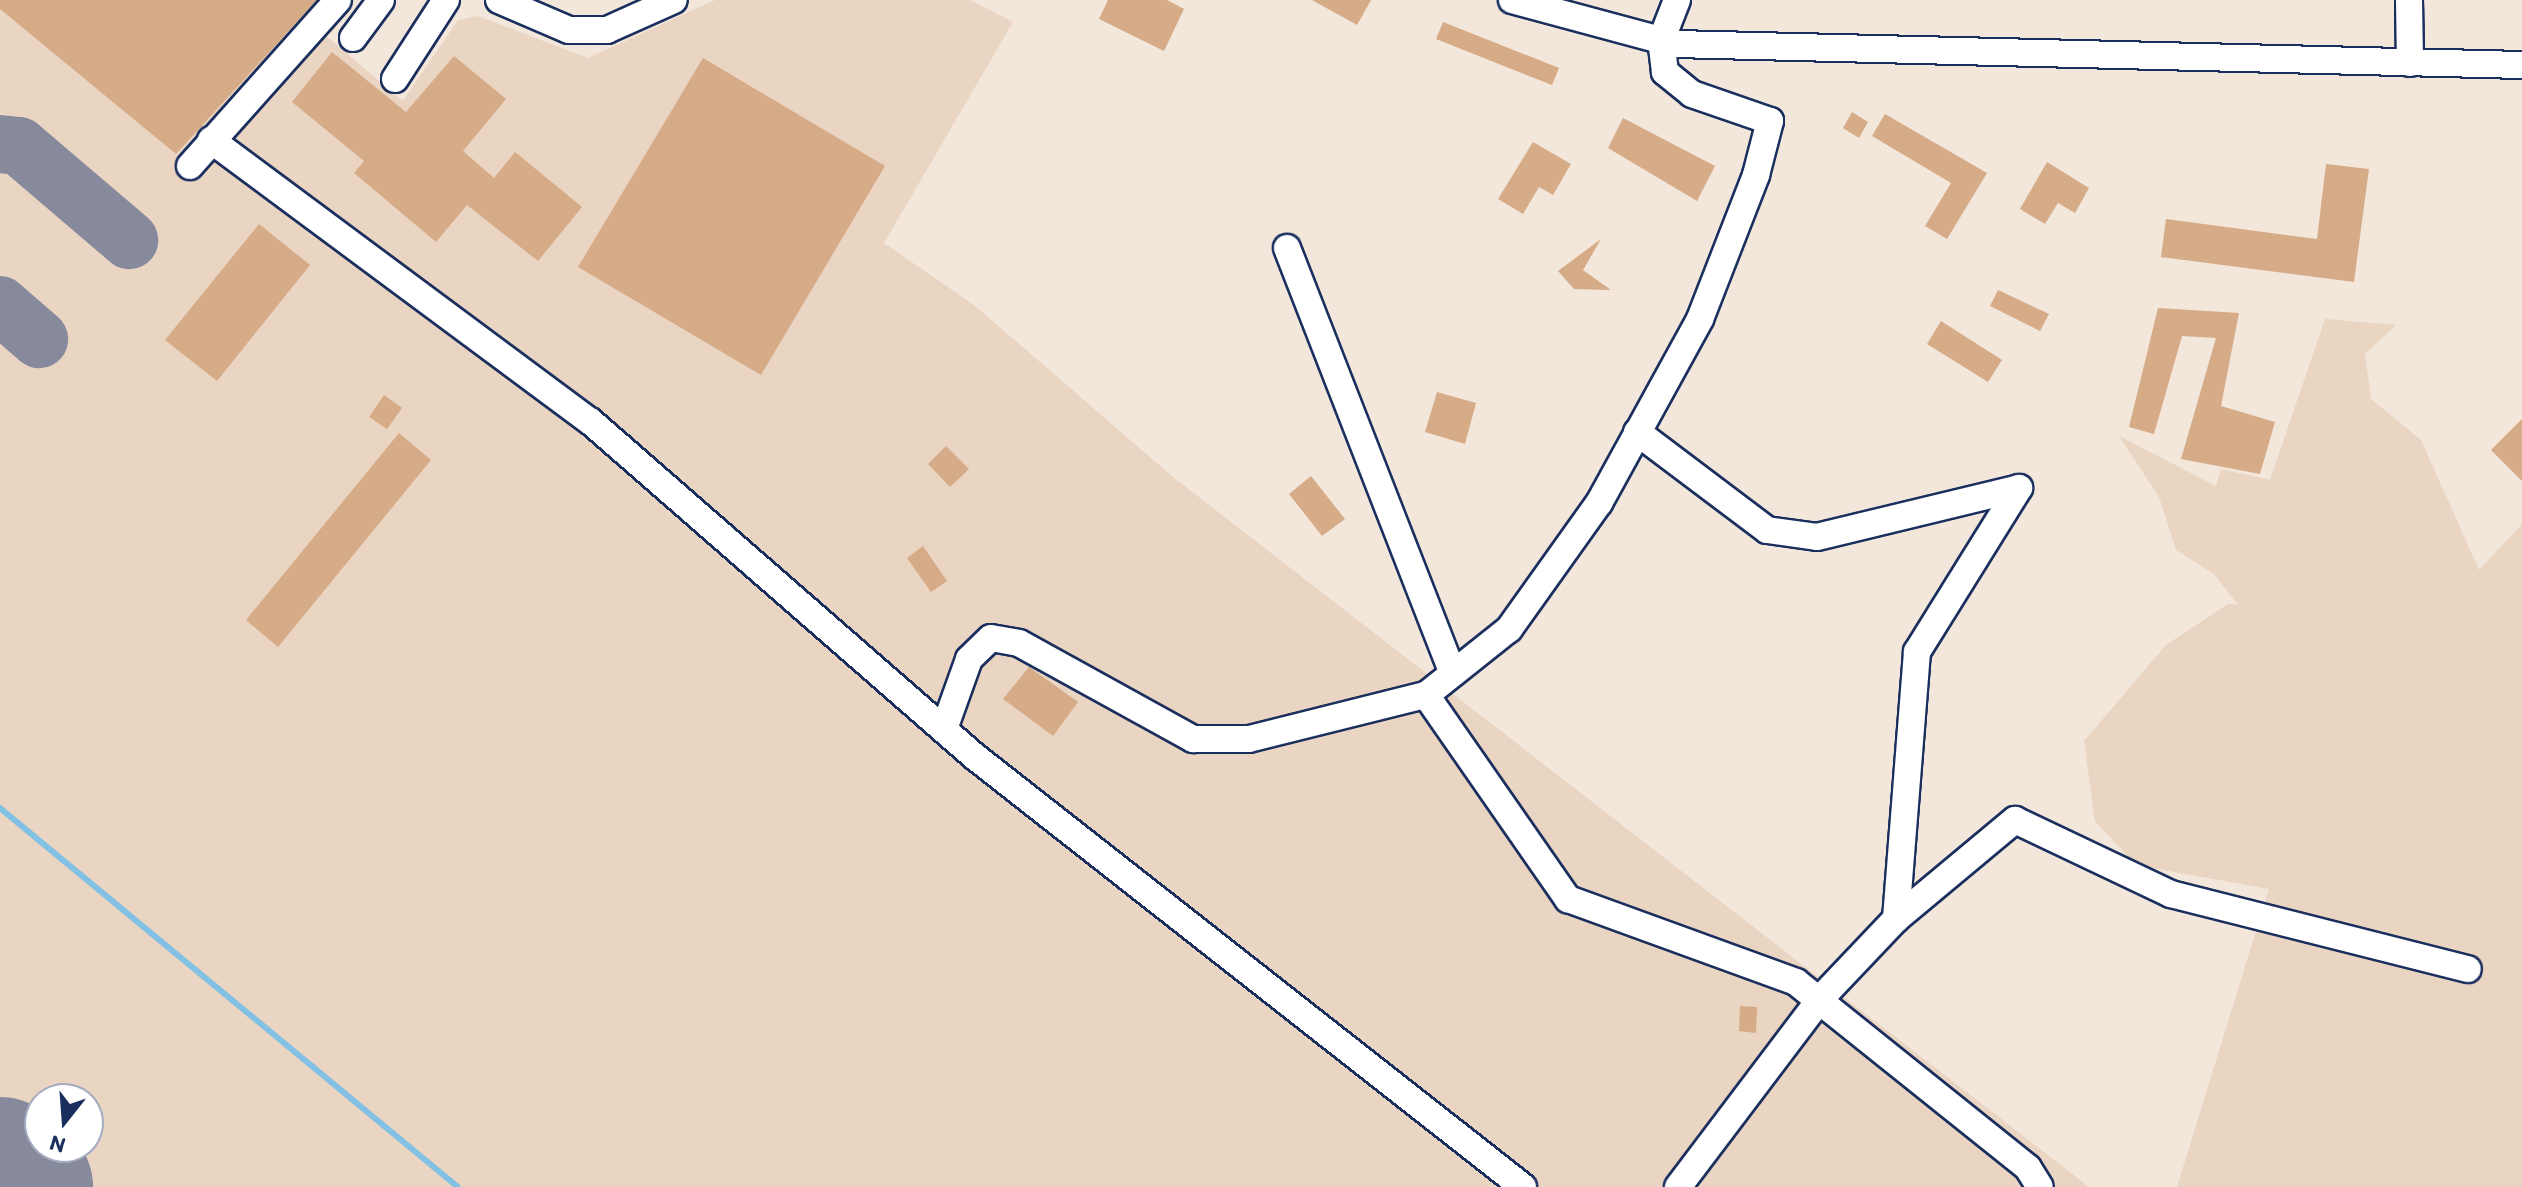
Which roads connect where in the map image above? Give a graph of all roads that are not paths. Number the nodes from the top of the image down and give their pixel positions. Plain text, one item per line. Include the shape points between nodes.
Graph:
1 (338, 0) edge
2 (381, 0) edge
3 (446, 0) edge
4 (499, 0) edge
5 (674, 0) edge
6 (1512, 0) edge
7 (1677, 0) edge
8 (2409, 0) edge
9 (353, 38) dead end
10 (1661, 41) junction
11 (2410, 63) junction
12 (2522, 65) edge
13 (395, 79) dead end
14 (211, 140) junction
15 (190, 166) dead end
16 (1287, 248) dead end
17 (1637, 432) junction
18 (1453, 673) junction
19 (1426, 695) junction
20 (944, 729) junction
21 (1896, 919) junction
22 (2468, 969) dead end
23 (1821, 998) junction
24 (1523, 1187) edge
25 (1678, 1187) edge
26 (2040, 1187) edge

1 - 14 street
2 - 9 street
3 - 13 street
4 - 5 street via 569,30 607,30
6 - 10 street
7 - 10 street
8 - 11 street
10 - 11 street
10 - 17 street via 1665,72 1677,86 1770,121 1700,319
11 - 12 street
14 - 15 street
14 - 20 street via 590,421
16 - 18 street
17 - 18 street via 1599,503 1509,629
17 - 21 street via 1767,530 1817,537 2019,488 1917,652
18 - 19 street
19 - 20 street via 1249,739 1193,739 1019,643 991,638 969,659
19 - 23 street via 1568,899 1770,971
20 - 24 street
21 - 22 street via 2015,820 2171,894
21 - 23 street
23 - 25 street
23 - 26 street via 2028,1168

